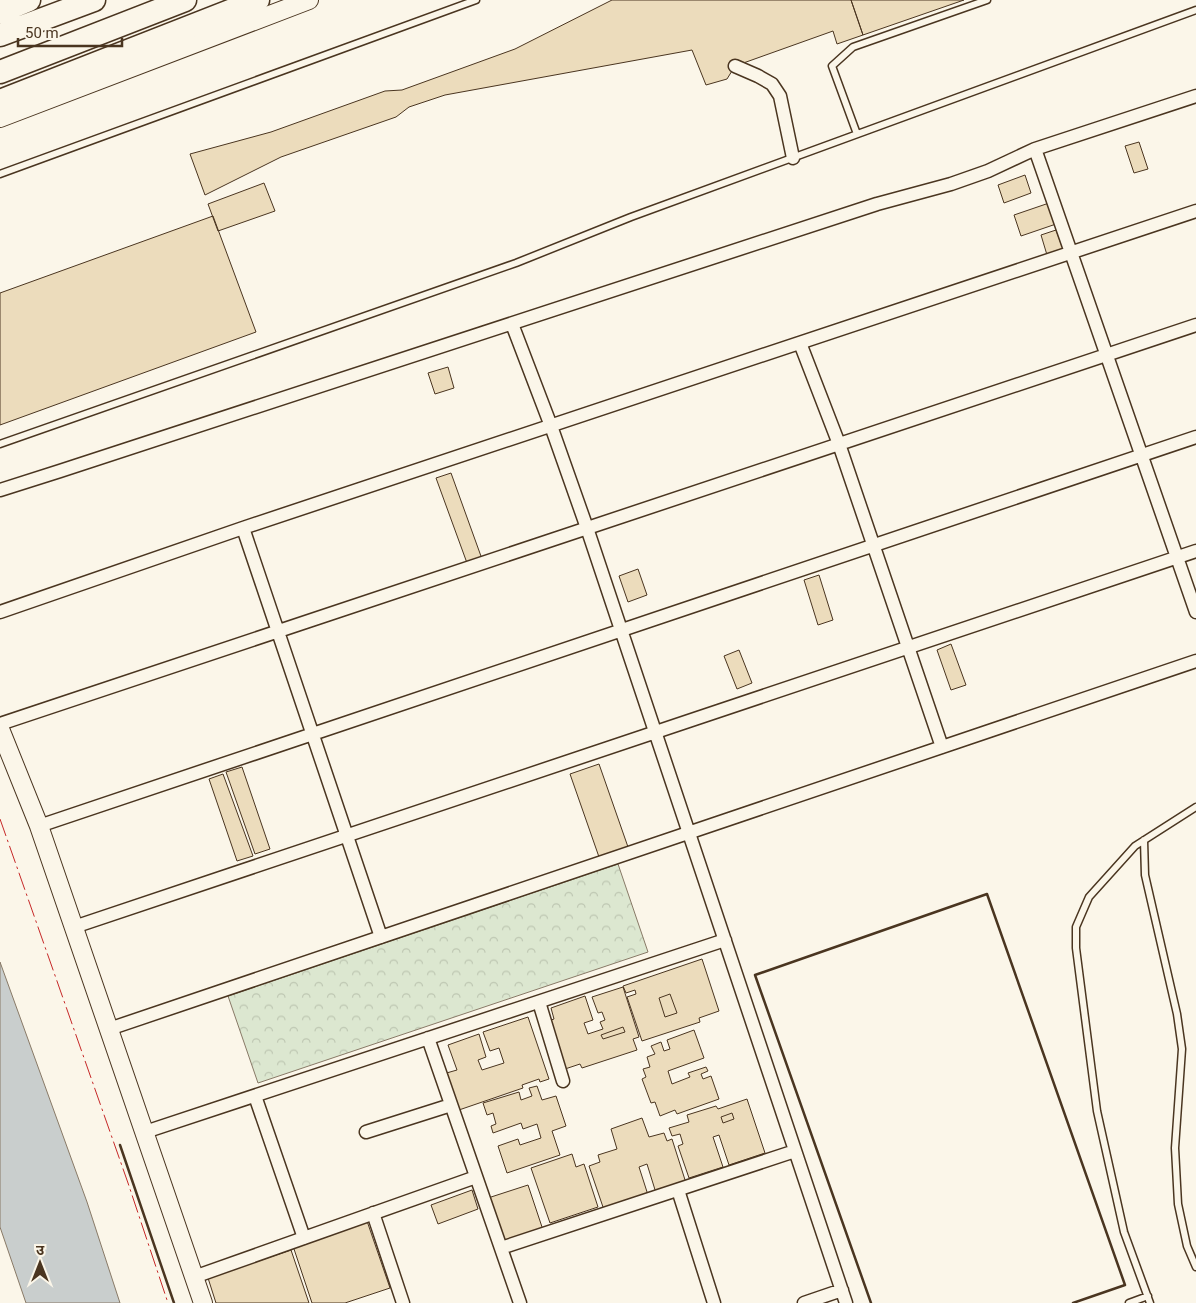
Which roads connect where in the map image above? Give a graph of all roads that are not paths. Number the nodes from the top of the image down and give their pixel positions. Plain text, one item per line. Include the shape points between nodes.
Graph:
1 (29, 0) edge
2 (94, 0) edge
3 (185, 0) edge
4 (258, 0) edge
5 (309, 0) edge
6 (476, 0) edge
7 (987, 0) edge
8 (1196, 10) edge
9 (0, 12) edge
10 (0, 35) edge
11 (734, 66) dead end
12 (0, 72) edge
13 (1196, 96) edge
14 (0, 101) edge
15 (0, 118) edge
16 (857, 134) junction
17 (1035, 149) junction
18 (793, 158) junction
19 (0, 174) edge
20 (1196, 211) edge
21 (1071, 252) junction
22 (512, 324) junction
23 (1196, 325) edge
24 (800, 343) junction
25 (1107, 354) junction
26 (551, 426) junction
27 (1196, 437) edge
28 (0, 444) edge
29 (839, 444) junction
30 (1142, 455) junction
31 (0, 490) edge
32 (243, 528) junction
33 (587, 528) junction
34 (874, 545) junction
35 (1196, 551) edge
36 (1177, 557) junction
37 (0, 612) edge
38 (1196, 612) edge
39 (621, 630) junction
40 (278, 632) junction
41 (908, 648) junction
42 (1196, 660) edge
43 (0, 724) edge
44 (0, 729) edge
45 (655, 732) junction
46 (312, 734) junction
47 (942, 747) junction
48 (1196, 807) edge
49 (40, 826) junction
50 (689, 832) junction
51 (347, 836) junction
52 (1144, 840) junction
53 (74, 927) junction
54 (381, 937) junction
55 (725, 940) junction
56 (539, 1002) junction
57 (109, 1029) junction
58 (428, 1038) junction
59 (563, 1081) dead end
60 (255, 1096) junction
61 (451, 1105) junction
62 (145, 1132) junction
63 (366, 1132) dead end
64 (795, 1151) junction
65 (476, 1177) junction
66 (678, 1190) junction
67 (373, 1213) junction
68 (304, 1238) junction
69 (501, 1248) junction
70 (1196, 1267) edge
71 (194, 1277) junction
72 (842, 1290) junction
73 (1149, 1300) edge
74 (204, 1303) edge
75 (403, 1303) edge
76 (520, 1303) edge
77 (714, 1303) edge
78 (804, 1303) edge
79 (846, 1303) edge
80 (1129, 1303) edge

1 - 9 highway
2 - 10 highway
3 - 12 highway
4 - 14 highway
5 - 15 street
6 - 19 lane
7 - 16 lane via 854,47 832,66
8 - 16 lane
11 - 18 street via 772,84 780,96
13 - 17 street
16 - 18 lane
17 - 21 street
17 - 22 street via 951,184 877,204
18 - 28 lane via 507,266
20 - 21 street
21 - 24 street
21 - 25 street
22 - 26 street
22 - 31 street
23 - 25 street
24 - 26 street
24 - 29 street
25 - 29 street
25 - 30 street
26 - 32 street
26 - 33 street
27 - 30 street
29 - 33 street
29 - 34 street
30 - 34 street
30 - 36 street
32 - 37 street
32 - 40 street
33 - 39 street
33 - 40 street
34 - 39 street
34 - 41 street
35 - 36 street
36 - 38 street
36 - 41 street
39 - 45 street
39 - 46 street
40 - 43 street
40 - 46 street
41 - 45 street
41 - 47 street
42 - 47 street
44 - 49 street
45 - 50 street
45 - 51 street
46 - 49 street
46 - 51 street
47 - 50 street
48 - 52 lane
49 - 53 street
50 - 54 street
50 - 55 street
51 - 53 street
51 - 54 street
52 - 70 lane via 1145,875 1182,1048 1175,1148 1178,1204 1187,1246
52 - 73 lane via 1089,897 1076,926 1076,948 1098,1111 1124,1232
53 - 57 street
54 - 57 street
55 - 56 street
55 - 64 street
56 - 58 street
56 - 59 street
57 - 62 street
58 - 60 street
58 - 61 street
60 - 62 street
60 - 68 street
61 - 63 street
61 - 65 street
62 - 71 street
64 - 66 street
64 - 72 street
65 - 67 street
65 - 69 street
66 - 69 street
66 - 77 street
67 - 68 street
67 - 75 street
68 - 71 street
69 - 76 street
71 - 74 street
72 - 78 street
72 - 79 street
73 - 80 lane

